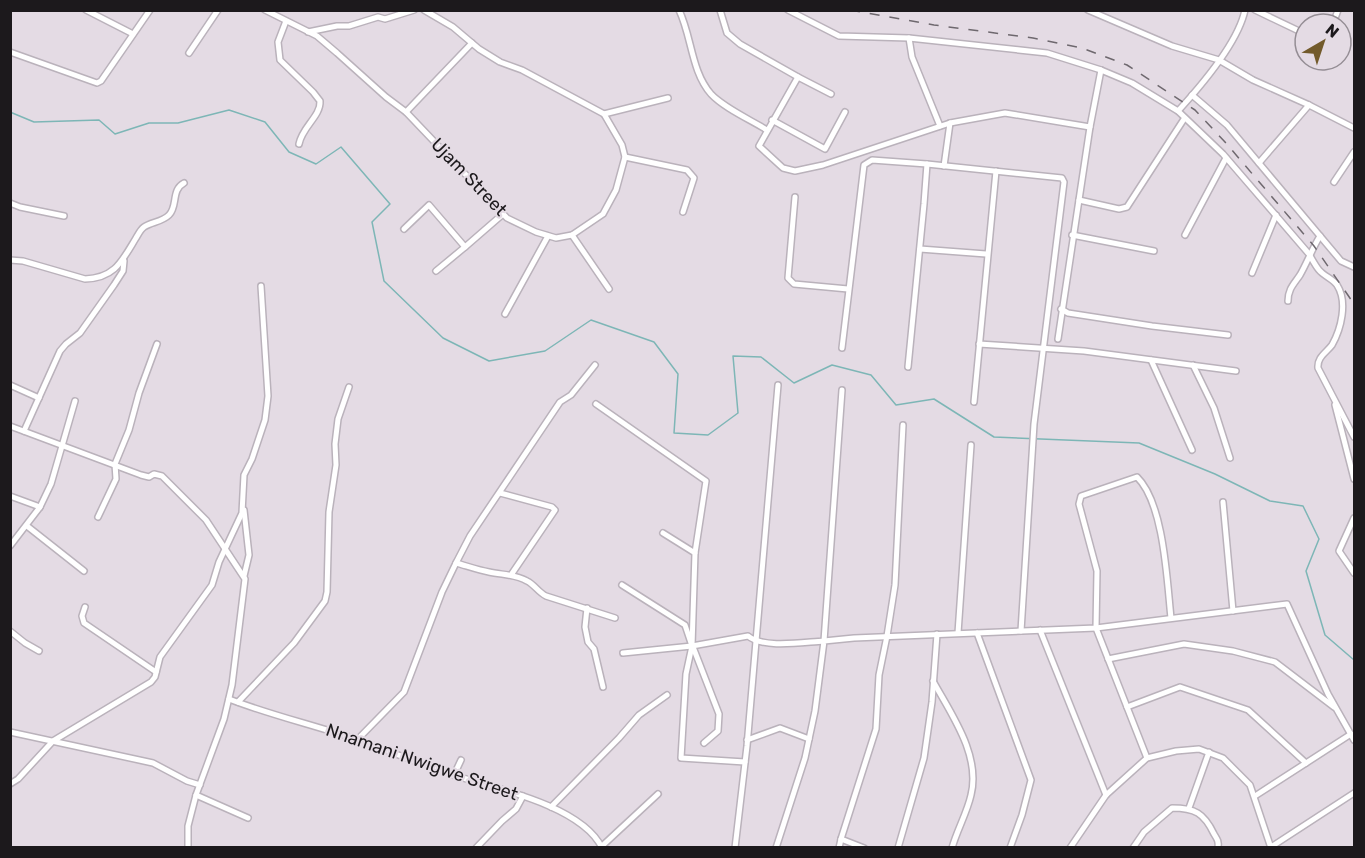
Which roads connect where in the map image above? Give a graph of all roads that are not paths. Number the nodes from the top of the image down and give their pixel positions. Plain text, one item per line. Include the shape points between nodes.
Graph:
1 (86, 10) edge
2 (150, 10) edge
3 (218, 10) edge
4 (265, 10) edge
5 (414, 10) edge
6 (424, 10) edge
7 (679, 10) edge
8 (720, 10) edge
9 (788, 10) edge
10 (1088, 10) edge
11 (1245, 10) edge
12 (1255, 10) edge
13 (286, 21) junction
14 (1293, 28) edge
15 (306, 33) junction
16 (133, 34) junction
17 (909, 38) junction
18 (472, 43) junction
19 (10, 52) edge
20 (189, 54) dead end
21 (1219, 60) junction
22 (1101, 70) junction
23 (798, 77) junction
24 (831, 94) dead end
25 (1192, 95) junction
26 (668, 98) dead end
27 (1309, 105) junction
28 (1178, 111) junction
29 (406, 112) junction
30 (845, 112) dead end
31 (604, 114) junction
32 (1184, 119) junction
33 (772, 120) junction
34 (950, 123) junction
35 (940, 126) junction
36 (1090, 127) junction
37 (1354, 129) edge
38 (767, 130) junction
39 (299, 144) dead end
40 (825, 149) junction
41 (1354, 152) edge
42 (625, 158) junction
43 (1226, 158) junction
44 (1259, 163) junction
45 (927, 164) junction
46 (823, 165) junction
47 (944, 166) junction
48 (996, 171) junction
49 (1334, 182) dead end
50 (184, 183) dead end
51 (795, 196) dead end
52 (1079, 200) junction
53 (10, 203) edge
54 (683, 212) dead end
55 (503, 214) junction
56 (1276, 215) junction
57 (64, 216) dead end
58 (404, 229) dead end
59 (572, 235) junction
60 (548, 236) junction
61 (1072, 236) junction
62 (1185, 236) dead end
63 (1320, 236) junction
64 (465, 247) junction
65 (920, 249) junction
66 (1154, 251) dead end
67 (986, 254) junction
68 (1309, 254) junction
69 (10, 260) edge
70 (124, 261) junction
71 (1354, 267) edge
72 (436, 271) dead end
73 (1252, 273) dead end
74 (261, 286) dead end
75 (609, 289) dead end
76 (848, 289) junction
77 (1288, 301) dead end
78 (1061, 309) junction
79 (505, 314) dead end
80 (1228, 335) dead end
81 (1058, 339) dead end
82 (157, 344) dead end
83 (979, 344) junction
84 (842, 348) dead end
85 (1045, 348) junction
86 (1151, 360) junction
87 (595, 365) dead end
88 (1193, 365) junction
89 (908, 368) dead end
90 (1236, 371) dead end
91 (10, 385) edge
92 (778, 385) dead end
93 (349, 387) dead end
94 (842, 390) dead end
95 (1332, 395) junction
96 (39, 398) junction
97 (75, 401) dead end
98 (974, 402) dead end
99 (596, 404) dead end
100 (903, 425) dead end
101 (10, 426) edge
102 (24, 431) junction
103 (1354, 437) edge
104 (971, 444) dead end
105 (62, 445) junction
106 (1192, 450) dead end
107 (1230, 458) dead end
108 (115, 464) junction
109 (1354, 479) edge
110 (500, 493) junction
111 (10, 496) edge
112 (242, 501) junction
113 (1223, 502) dead end
114 (40, 507) junction
115 (98, 517) dead end
116 (1354, 518) edge
117 (27, 526) junction
118 (663, 533) dead end
119 (10, 546) edge
120 (225, 550) junction
121 (695, 553) junction
122 (456, 563) junction
123 (84, 571) dead end
124 (1354, 573) edge
125 (511, 575) junction
126 (244, 576) junction
127 (622, 585) dead end
128 (85, 607) dead end
129 (586, 608) junction
130 (1233, 611) junction
131 (615, 618) dead end
132 (1171, 618) junction
133 (1096, 628) junction
134 (1040, 630) junction
135 (10, 631) edge
136 (1021, 631) junction
137 (958, 633) junction
138 (977, 633) junction
139 (937, 634) junction
140 (887, 636) junction
141 (824, 641) junction
142 (754, 642) junction
143 (692, 646) junction
144 (39, 651) dead end
145 (623, 653) dead end
146 (1108, 659) junction
147 (156, 672) junction
148 (933, 681) junction
149 (603, 687) dead end
150 (667, 695) dead end
151 (229, 699) junction
152 (238, 702) junction
153 (1127, 707) junction
154 (1337, 710) junction
155 (10, 732) edge
156 (1351, 734) junction
157 (809, 739) junction
158 (357, 740) junction
159 (747, 740) junction
160 (1354, 740) edge
161 (53, 741) junction
162 (704, 743) dead end
163 (1209, 752) junction
164 (1147, 758) junction
165 (461, 760) dead end
166 (745, 762) junction
167 (1306, 763) junction
168 (454, 775) junction
169 (10, 784) edge
170 (200, 784) junction
171 (1354, 793) edge
172 (658, 794) dead end
173 (196, 795) junction
174 (1106, 795) junction
175 (523, 796) junction
176 (1255, 796) junction
177 (550, 807) junction
178 (1189, 808) junction
179 (248, 818) dead end
180 (841, 839) junction
181 (601, 847) edge
182 (1271, 847) edge
183 (188, 848) edge
184 (476, 848) edge
185 (735, 848) edge
186 (776, 848) edge
187 (839, 848) edge
188 (864, 848) edge
189 (898, 848) edge
190 (952, 848) edge
191 (1010, 848) edge
192 (1070, 848) edge
193 (1133, 848) edge
194 (1218, 848) edge

1 - 16 street
2 - 16 street
3 - 20 street
4 - 13 street, Ujam Street
5 - 15 street
6 - 18 street
7 - 38 street via 698,72 711,94
8 - 23 street via 727,33
9 - 17 street via 839,36
10 - 21 street via 1172,46
11 - 21 street
12 - 14 street
13 - 15 street, Ujam Street
13 - 39 street via 278,42 280,60 318,96 321,106 301,134
15 - 29 street, Ujam Street via 317,36
16 - 19 street via 101,81 92,82
17 - 22 street via 1047,53
17 - 35 street via 912,57
18 - 29 street
18 - 31 street via 500,62
21 - 25 street
21 - 27 street
22 - 28 street via 1132,83
22 - 36 street
23 - 24 street
23 - 33 street
25 - 28 street
25 - 44 street via 1227,125
26 - 31 street
27 - 37 street
27 - 44 street
28 - 32 street
29 - 55 street, Ujam Street
30 - 40 street
31 - 42 street
32 - 43 street
32 - 52 street via 1127,207 1119,209
33 - 38 street
33 - 40 street
34 - 35 street
34 - 36 street via 1005,113
34 - 47 street
35 - 46 street
36 - 52 street
38 - 46 street via 759,146 783,168 795,171
40 - 46 street
41 - 49 street
42 - 54 street via 687,170 694,178
42 - 59 street via 616,190 603,214
43 - 56 street
43 - 62 street
44 - 63 street
45 - 47 street
45 - 65 street
45 - 76 street via 872,160 864,165
47 - 48 street
48 - 67 street
48 - 85 street via 1057,177 1064,182
50 - 70 street via 177,189 170,213 141,229
51 - 76 street via 788,278 794,284
52 - 61 street
53 - 57 street
55 - 60 street, Ujam Street
55 - 64 street
56 - 68 street
56 - 73 street
58 - 64 street via 429,205
59 - 60 street, Ujam Street
59 - 75 street
60 - 79 street
61 - 66 street
61 - 78 street
63 - 68 street
63 - 71 street via 1341,261
64 - 72 street
65 - 67 street
65 - 89 street
67 - 83 street
68 - 77 street via 1288,292
68 - 95 street via 1319,270 1338,286 1343,303 1336,338 1318,362
69 - 70 street via 85,279 105,274
70 - 96 street via 123,271 80,333 60,351
74 - 112 street via 268,396 265,420 244,475
76 - 84 street
78 - 80 street via 1142,325
78 - 81 street
82 - 108 street
83 - 85 street
83 - 98 street
85 - 86 street
85 - 136 street via 1034,424
86 - 88 street
86 - 106 street
87 - 110 street via 571,395 560,402
88 - 90 street
88 - 107 street via 1214,408
91 - 96 street
92 - 142 street
93 - 152 street via 338,419 335,444 325,601 294,643
94 - 141 street
95 - 103 street
95 - 109 street
96 - 102 street
97 - 105 street
99 - 121 street via 705,481
100 - 140 street via 895,585
101 - 102 street
102 - 105 street
104 - 137 street
105 - 108 street
105 - 114 street
108 - 115 street via 116,479
108 - 120 street via 141,475 162,477 206,520
110 - 122 street
110 - 125 street via 555,510
111 - 114 street
112 - 120 street via 242,513
112 - 126 street via 249,555
113 - 130 street
114 - 117 street
116 - 124 street via 1339,550
117 - 119 street
117 - 123 street
118 - 121 street
120 - 126 street
120 - 147 street via 212,585 160,657
121 - 143 street
122 - 125 street
122 - 158 street via 404,692
125 - 129 street via 529,582 546,596
126 - 151 street
127 - 143 street via 685,625
128 - 147 street via 84,623
129 - 131 street
129 - 149 street via 588,642 594,649
130 - 132 street
130 - 154 street via 1287,604
132 - 133 street
132 - 133 street via 1161,533 1146,486 1137,477 1081,496 1078,504 1097,571
133 - 134 street
133 - 146 street
134 - 136 street
134 - 174 street
135 - 144 street
136 - 138 street
137 - 138 street
137 - 139 street
138 - 191 street via 1031,780
139 - 140 street
139 - 148 street
140 - 141 street
140 - 180 street via 879,675 876,729
141 - 142 street
141 - 157 street
142 - 143 street via 748,636
142 - 159 street
143 - 145 street
143 - 162 street via 719,714 718,731
143 - 166 street via 686,674 681,758
146 - 153 street
146 - 154 street via 1184,644 1233,651 1275,662
147 - 161 street via 151,682
148 - 189 street via 924,758
148 - 190 street via 972,763 972,793
150 - 177 street via 639,715
151 - 152 street, Nnamani Nwigwe Street
151 - 170 street
152 - 158 street, Nnamani Nwigwe Street
153 - 164 street
153 - 167 street via 1180,687 1248,710
154 - 156 street
155 - 161 street
156 - 160 street
156 - 167 street
157 - 159 street via 780,728
157 - 186 street
158 - 168 street, Nnamani Nwigwe Street
159 - 166 street
161 - 169 street
161 - 170 street via 153,763
163 - 164 street via 1176,751
163 - 176 street via 1223,758 1250,785
163 - 178 street
164 - 174 street
165 - 168 street
166 - 185 street
167 - 176 street
168 - 175 street, Nnamani Nwigwe Street
170 - 173 street
171 - 182 street
172 - 181 street
173 - 179 street
173 - 183 street via 188,826
174 - 192 street
175 - 177 street, Nnamani Nwigwe Street
175 - 184 street via 516,809
176 - 182 street
177 - 181 street, Nnamani Nwigwe Street via 587,828
178 - 193 street via 1172,808 1144,832
178 - 194 street via 1208,820
180 - 187 street
180 - 188 street

